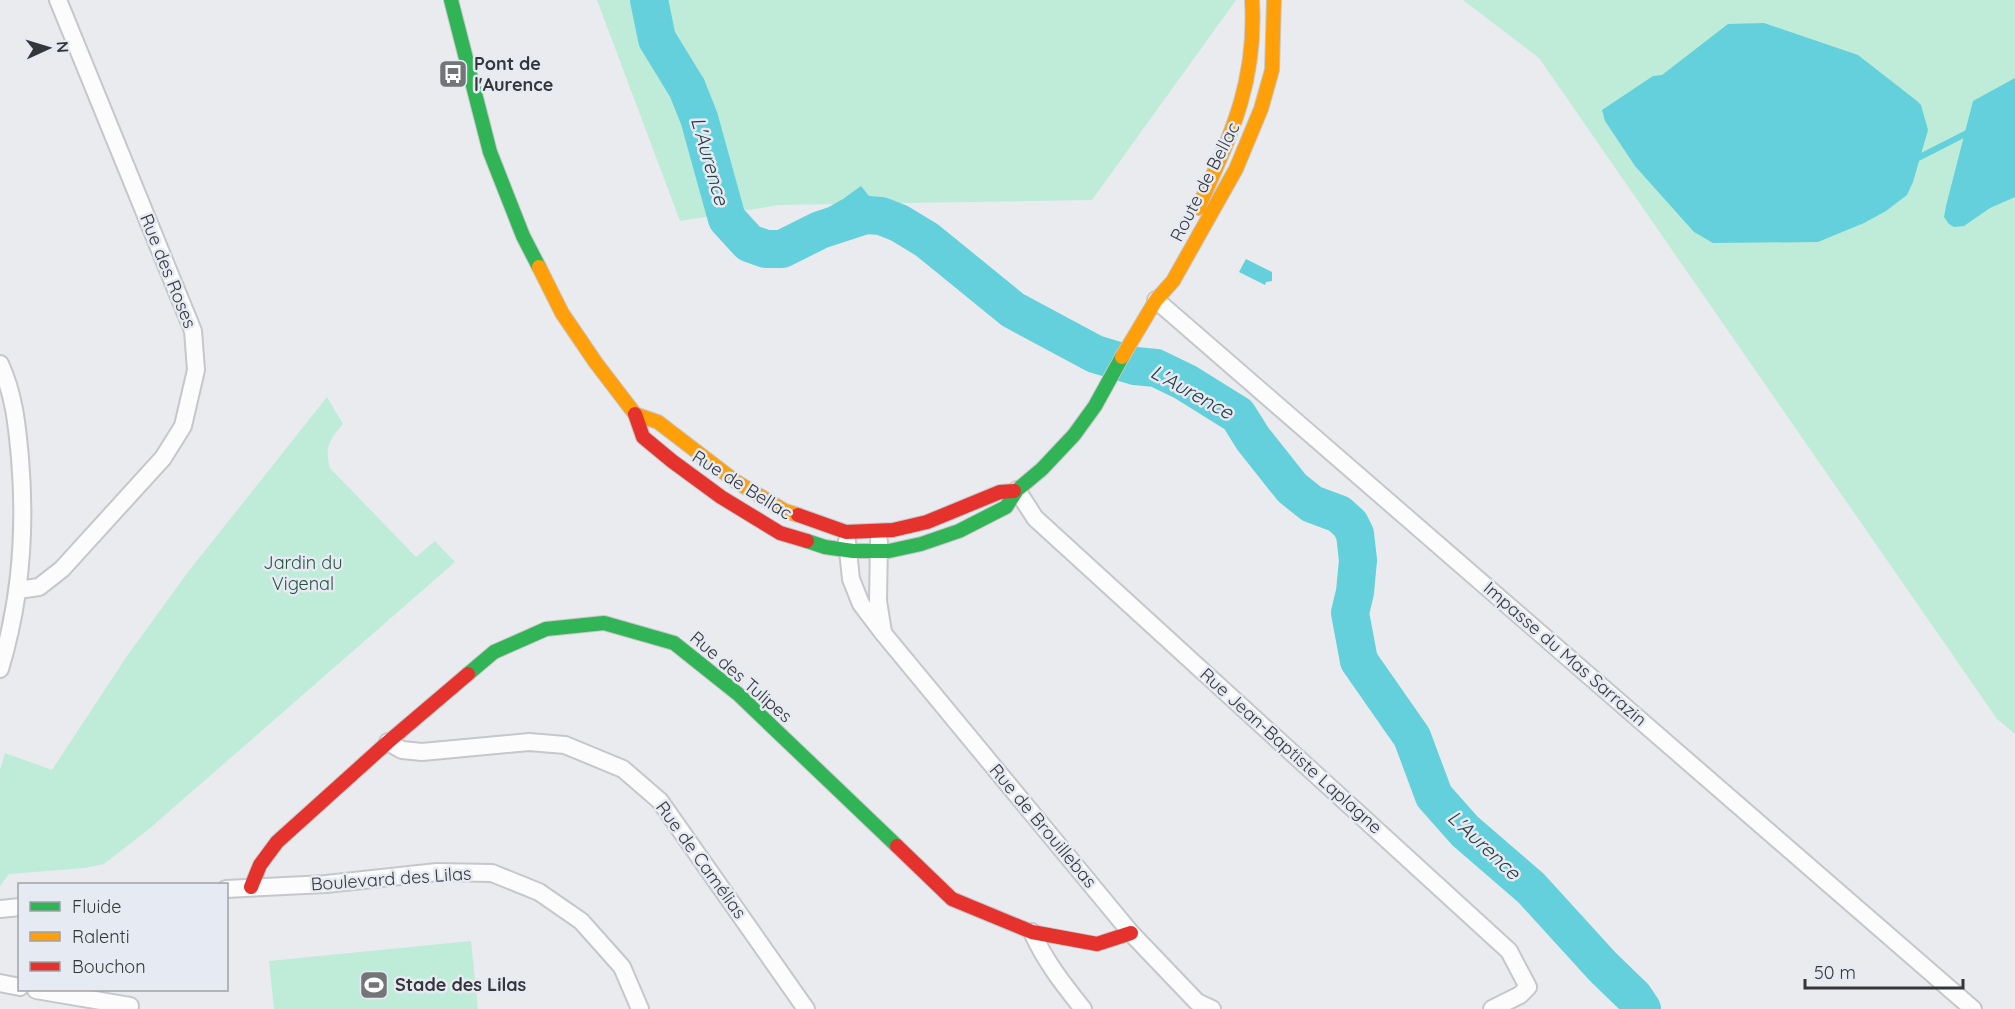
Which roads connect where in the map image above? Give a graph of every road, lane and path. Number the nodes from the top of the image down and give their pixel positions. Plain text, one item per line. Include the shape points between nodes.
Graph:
1 (58, 0) edge
2 (451, 0) edge
3 (1252, 0) edge
4 (1274, 0) edge
5 (1156, 300) junction
6 (0, 364) edge
7 (1115, 367) joint
8 (635, 414) junction
9 (1017, 490) junction
10 (879, 531) junction
11 (846, 532) junction
12 (848, 550) junction
13 (879, 551) junction
14 (18, 590) junction
15 (883, 633) junction
16 (0, 669) edge
17 (388, 742) junction
18 (251, 887) junction
19 (228, 889) edge
20 (18, 906) edge
21 (0, 909) edge
22 (1032, 932) junction
23 (1131, 933) junction
24 (0, 983) edge
25 (18, 987) edge
26 (42, 991) edge
27 (130, 1006) dead end
28 (640, 1009) edge
29 (806, 1009) edge
30 (1083, 1009) edge
31 (1212, 1009) edge
32 (1492, 1009) edge
33 (1973, 1009) edge

1 - 14 street, Rue des Roses via 193,331 196,370 183,426 163,458 62,569 39,587
2 - 8 main road, Rue de Bellac via 490,152 523,236 562,313
3 - 5 main road, Route de Bellac via 1253,47 1239,110 1198,207 1162,275
4 - 5 main road, Route de Bellac via 1272,70 1261,110 1206,225 1173,281
5 - 7 main road, Route de Bellac
5 - 33 street, Impasse du Mas Sarrazin
6 - 14 street via 16,412 23,500
7 - 9 main road, Rue de Bellac via 1074,435
8 - 11 main road, Rue de Bellac via 658,422 765,500 803,519
8 - 12 main road, Rue de Bellac via 644,437 721,497 780,533
9 - 10 main road, Rue de Bellac via 1000,492 927,522
9 - 13 main road, Rue de Bellac via 1006,507 968,527 921,544
9 - 32 street, Rue Jean-Baptiste Laplagne via 1035,518 1509,951 1528,987
10 - 11 main road, Rue de Bellac
10 - 13 street
11 - 12 street, Rue de Brouillebas
12 - 13 main road, Rue de Bellac
12 - 15 street, Rue de Brouillebas via 851,579 861,604
13 - 15 street via 878,601
14 - 16 street
15 - 23 street, Rue de Brouillebas
17 - 18 main road, Rue des Tulipes via 277,842 260,865
17 - 22 main road, Rue des Tulipes via 494,652 546,629 604,623 674,643 738,694 952,899
17 - 29 street, Rue de Camélias via 402,750 422,752 529,742 565,745 623,770 660,801
18 - 19 street, Boulevard des Lilas
18 - 28 street, Boulevard des Lilas via 326,884 437,872 492,873 539,892 581,921 622,967
20 - 21 street
22 - 23 main road, Rue des Tulipes via 1097,944
22 - 30 street via 1054,974
23 - 31 street, Rue de Brouillebas via 1197,1002
24 - 25 street
26 - 27 street

